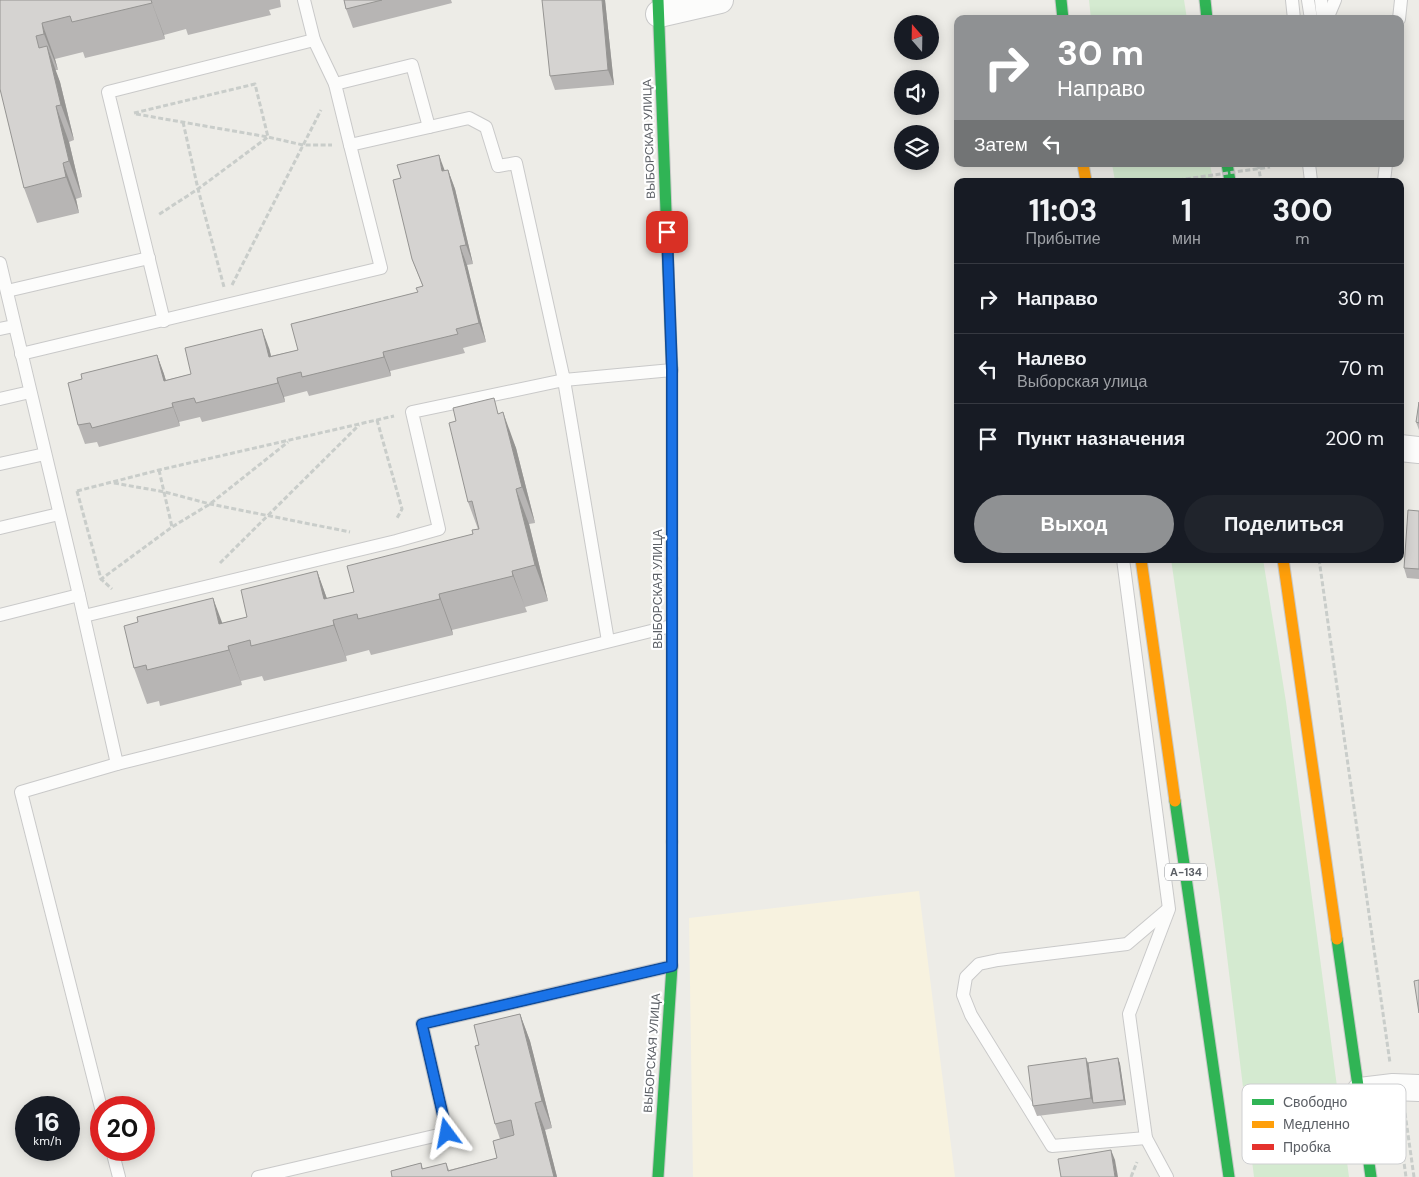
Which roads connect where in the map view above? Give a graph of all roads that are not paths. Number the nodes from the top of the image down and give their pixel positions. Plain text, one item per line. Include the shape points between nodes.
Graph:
1 (304, 0) edge
2 (720, 0) edge
3 (1061, 0) edge
4 (1205, 0) edge
5 (1292, 0) edge
6 (1308, 0) edge
7 (1401, 0) edge
8 (1330, 1) edge
9 (659, 7) edge
10 (1063, 15) edge
11 (1207, 15) edge
12 (1294, 15) edge
13 (1310, 15) edge
14 (1325, 15) edge
15 (1328, 15) edge
16 (1399, 15) edge
17 (314, 40) junction
18 (335, 84) junction
19 (429, 127) junction
20 (350, 145) junction
21 (149, 258) junction
22 (0, 265) edge
23 (7, 291) junction
24 (164, 321) junction
25 (14, 326) junction
26 (0, 329) edge
27 (21, 354) junction
28 (672, 370) junction
29 (564, 380) junction
30 (30, 392) junction
31 (0, 399) edge
32 (1404, 448) edge
33 (1419, 450) edge
34 (45, 454) junction
35 (0, 464) edge
36 (59, 514) junction
37 (0, 528) edge
38 (1124, 563) edge
39 (1142, 563) edge
40 (1284, 563) edge
41 (79, 595) junction
42 (0, 615) edge
43 (84, 616) junction
44 (671, 626) junction
45 (608, 641) junction
46 (117, 764) junction
47 (1168, 909) junction
48 (672, 966) junction
49 (1359, 1084) edge
50 (1406, 1088) edge
51 (1419, 1088) edge
52 (98, 1096) edge
53 (1146, 1138) junction
54 (115, 1161) edge
55 (1369, 1164) edge
56 (119, 1177) edge
57 (258, 1177) edge
58 (658, 1177) edge
59 (1167, 1177) edge
60 (1229, 1177) edge
61 (1371, 1177) edge

1 - 17 lane
2 - 9 street
3 - 10 main road
4 - 11 main road
5 - 12 lane
6 - 13 lane
7 - 16 lane
8 - 14 lane
8 - 15 lane
9 - 28 main road, ВЫБОРСКАЯ УЛИЦА
17 - 18 lane
17 - 21 lane via 108,92
18 - 19 lane via 412,65
18 - 20 lane
19 - 20 lane
19 - 29 lane via 469,118 486,126 498,166 516,163
20 - 24 lane via 381,268 225,301
21 - 23 lane
21 - 24 lane
22 - 23 lane
23 - 25 lane
24 - 27 lane
25 - 26 lane
25 - 27 lane
27 - 30 lane
28 - 29 lane
28 - 44 main road, ВЫБОРСКАЯ УЛИЦА
29 - 43 lane via 412,412 440,529
29 - 45 lane
30 - 31 lane
30 - 34 lane
32 - 33 street
34 - 35 lane
34 - 36 lane
36 - 37 lane
36 - 41 lane
38 - 47 lane
39 - 60 main road, А-134
40 - 49 main road
41 - 42 lane
41 - 43 lane
43 - 46 lane
44 - 45 lane
44 - 48 main road, ВЫБОРСКАЯ УЛИЦА
45 - 46 lane
46 - 52 lane via 20,792
47 - 53 lane via 1129,1014
47 - 53 lane via 1127,944 978,964 966,977 963,995 971,1015 1052,1146
48 - 57 lane via 422,1024 447,1133
48 - 58 main road, ВЫБОРСКАЯ УЛИЦА
50 - 51 street
53 - 59 lane
54 - 56 lane
55 - 61 main road

